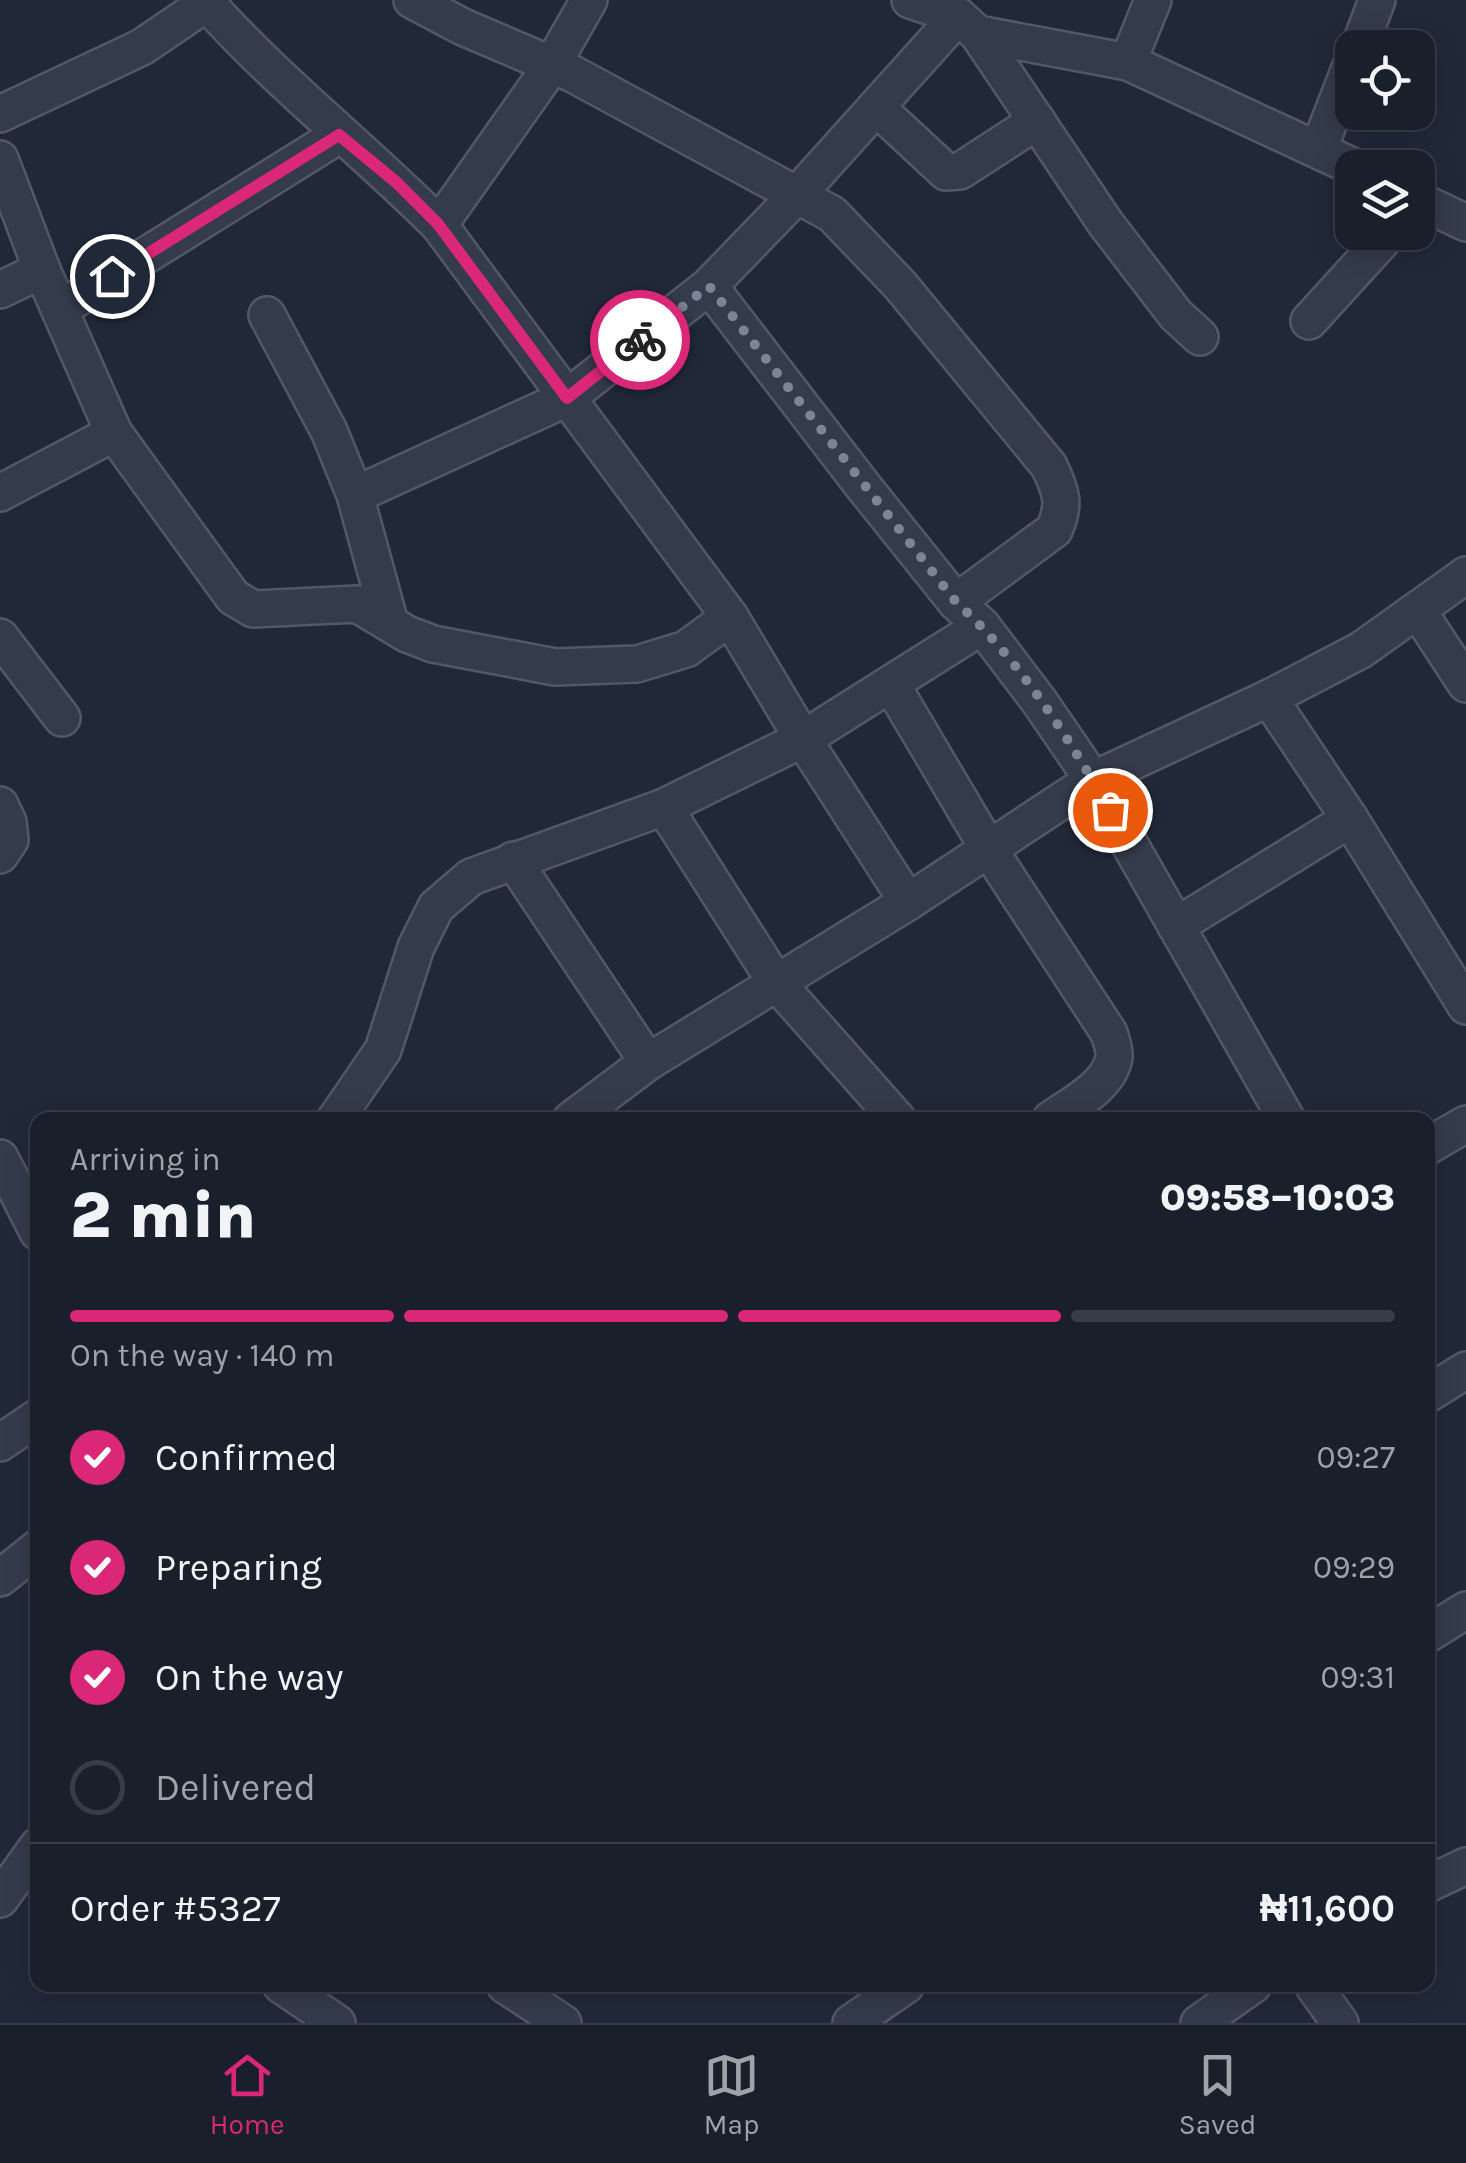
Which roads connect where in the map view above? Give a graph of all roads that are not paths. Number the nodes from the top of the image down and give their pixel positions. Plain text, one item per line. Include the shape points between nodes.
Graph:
1 (412, 0) edge
2 (589, 0) edge
3 (913, 0) edge
4 (1153, 0) edge
5 (1377, 0) edge
6 (208, 1) edge
7 (968, 25) junction
8 (1365, 30) edge
9 (1128, 62) junction
10 (552, 66) junction
11 (876, 107) junction
12 (1335, 107) edge
13 (0, 114) edge
14 (1037, 121) junction
15 (339, 135) junction
16 (1319, 148) junction
17 (1335, 157) edge
18 (0, 159) edge
19 (796, 196) junction
20 (1435, 209) edge
21 (1466, 223) edge
22 (438, 224) junction
23 (1374, 250) edge
24 (42, 270) junction
25 (709, 286) junction
26 (0, 290) edge
27 (60, 310) junction
28 (267, 315) dead end
29 (1309, 321) dead end
30 (1200, 337) dead end
31 (567, 398) junction
32 (114, 433) junction
33 (0, 493) edge
34 (355, 496) junction
35 (1466, 575) edge
36 (956, 602) junction
37 (1418, 611) junction
38 (730, 617) junction
39 (390, 623) junction
40 (982, 626) junction
41 (0, 637) edge
42 (890, 684) junction
43 (1466, 684) edge
44 (1269, 698) junction
45 (62, 718) dead end
46 (803, 740) junction
47 (1093, 780) junction
48 (0, 804) edge
49 (664, 808) junction
50 (1350, 818) junction
51 (988, 848) junction
52 (0, 856) edge
53 (512, 860) junction
54 (908, 902) junction
55 (1176, 926) junction
56 (775, 981) junction
57 (1466, 1005) edge
58 (648, 1062) junction
59 (341, 1112) edge
60 (582, 1112) edge
61 (891, 1112) edge
62 (1061, 1112) edge
63 (1282, 1112) edge
64 (1466, 1124) edge
65 (1435, 1142) edge
66 (0, 1160) edge
67 (30, 1217) edge
68 (1466, 1370) edge
69 (1435, 1390) edge
70 (30, 1423) edge
71 (0, 1443) edge
72 (30, 1554) edge
73 (0, 1578) edge
74 (1466, 1610) edge
75 (1435, 1630) edge
76 (30, 1857) edge
77 (1466, 1866) edge
78 (1435, 1881) edge
79 (0, 1899) edge
80 (291, 1992) edge
81 (529, 1992) edge
82 (892, 1992) edge
83 (1244, 1992) edge
84 (1318, 1992) edge
85 (337, 2023) edge
86 (563, 2023) edge
87 (851, 2023) edge
88 (1200, 2023) edge
89 (1340, 2023) edge

1 - 10 street
2 - 10 street
3 - 7 street
4 - 9 street
5 - 8 street
6 - 13 street via 142,47
6 - 15 street
7 - 9 street
7 - 11 street
7 - 14 street
9 - 16 street
10 - 19 street
10 - 22 street
11 - 14 street via 946,172 960,171
11 - 19 street
12 - 16 street
14 - 30 street via 1118,240
15 - 22 street
15 - 27 street
16 - 17 street
18 - 24 street
19 - 25 street
19 - 36 street via 832,214 900,285 1049,466 1062,493 1054,530
20 - 21 street
22 - 31 street
23 - 29 street
24 - 26 street
24 - 27 street
25 - 31 street
25 - 36 street
27 - 32 street
28 - 34 street via 329,430
31 - 34 street
31 - 38 street
32 - 33 street
32 - 39 street via 244,605 357,604
34 - 39 street
35 - 37 street
36 - 40 street
37 - 43 street
37 - 44 street
38 - 39 street via 686,649 636,664 555,667 432,644
38 - 46 street
40 - 42 street
40 - 47 street
41 - 45 street
42 - 46 street
42 - 51 street
44 - 47 street
44 - 50 street
46 - 49 street
46 - 54 street
47 - 51 street
47 - 55 street
48 - 52 street via 10,840
49 - 53 street
49 - 56 street
50 - 55 street
50 - 57 street
51 - 54 street
51 - 62 street via 1110,1033 1110,1070
53 - 58 street
53 - 59 street via 471,878 436,907 416,946 384,1050
54 - 56 street
55 - 63 street
56 - 58 street
56 - 61 street
58 - 60 street
64 - 65 street
66 - 67 street
68 - 69 street
70 - 71 street
72 - 73 street
74 - 75 street
76 - 79 street
77 - 78 street
80 - 85 street
81 - 86 street
82 - 87 street
83 - 88 street
84 - 89 street

